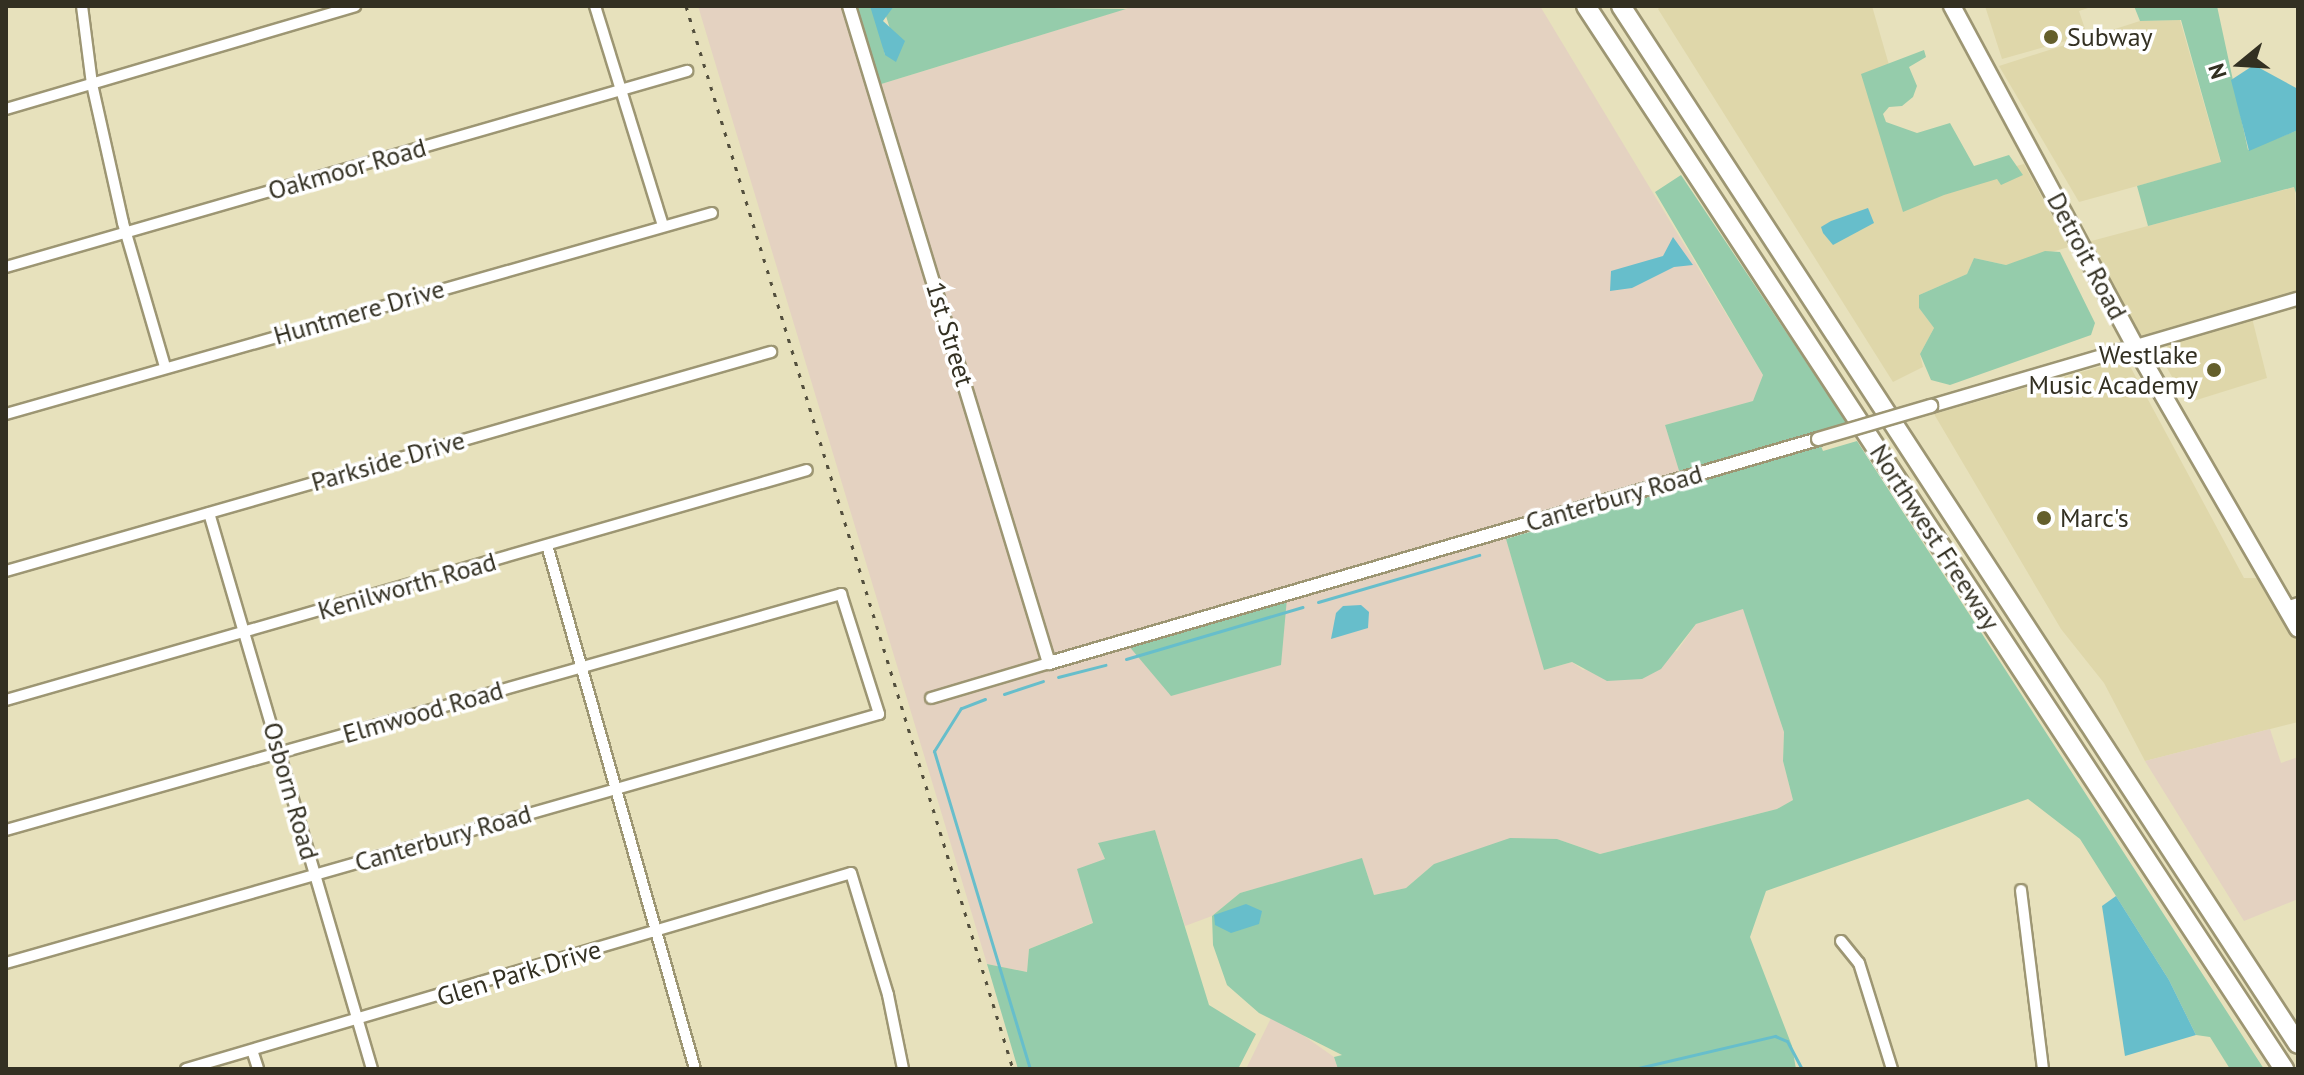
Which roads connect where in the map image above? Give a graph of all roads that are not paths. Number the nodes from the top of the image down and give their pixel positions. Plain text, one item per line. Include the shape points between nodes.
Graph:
1 (82, 6) edge
2 (355, 6) edge
3 (595, 6) edge
4 (849, 6) edge
5 (1586, 6) edge
6 (1621, 6) edge
7 (1952, 6) edge
8 (687, 71) dead end
9 (92, 84) junction
10 (621, 90) junction
11 (6, 109) edge
12 (712, 213) dead end
13 (663, 225) junction
14 (126, 233) junction
15 (6, 267) edge
16 (2298, 299) edge
17 (2136, 348) junction
18 (771, 352) dead end
19 (165, 367) junction
20 (6, 414) edge
21 (807, 470) dead end
22 (209, 513) junction
23 (547, 545) junction
24 (6, 571) edge
25 (2292, 605) edge
26 (2298, 629) edge
27 (245, 633) junction
28 (1049, 663) junction
29 (584, 666) junction
30 (931, 698) dead end
31 (6, 700) edge
32 (879, 714) joint
33 (281, 753) junction
34 (618, 789) junction
35 (6, 830) edge
36 (316, 875) junction
37 (2021, 890) dead end
38 (656, 933) junction
39 (1841, 941) dead end
40 (6, 963) edge
41 (357, 1022) junction
42 (2298, 1044) edge
43 (252, 1050) junction
44 (186, 1069) edge
45 (258, 1069) edge
46 (372, 1069) edge
47 (695, 1069) edge
48 (903, 1069) edge
49 (1892, 1069) edge
50 (2043, 1069) edge
51 (2284, 1069) edge

1 - 9 street
2 - 9 street
3 - 10 street
4 - 28 street, 1st Street
5 - 51 highway, Northwest Freeway
6 - 42 highway, Northwest Freeway
7 - 17 main road, Detroit Road
8 - 10 street, Oakmoor Road
9 - 11 street
9 - 14 street
10 - 13 street
10 - 14 street, Oakmoor Road
12 - 13 street, Huntmere Drive
13 - 19 street, Huntmere Drive
14 - 15 street, Oakmoor Road
14 - 19 street
16 - 17 street, Canterbury Road
17 - 25 main road, Detroit Road
17 - 28 street, Canterbury Road, bridge
18 - 22 street, Parkside Drive
19 - 20 street, Huntmere Drive
21 - 23 street, Kenilworth Road
22 - 24 street, Parkside Drive
22 - 27 street, Osborn Road
23 - 27 street, Kenilworth Road
23 - 29 street
25 - 26 main road, Detroit Road
27 - 31 street, Kenilworth Road
27 - 33 street, Osborn Road
28 - 30 street, Canterbury Road
29 - 32 street, Elmwood Road via 841,594
29 - 33 street, Elmwood Road
29 - 34 street
32 - 34 street, Canterbury Road
33 - 35 street, Elmwood Road
33 - 36 street, Osborn Road
34 - 36 street, Canterbury Road
34 - 38 street
36 - 40 street, Canterbury Road
36 - 41 street, Osborn Road
37 - 50 street
38 - 41 street, Glen Park Drive
38 - 47 street
38 - 48 street, Glen Park Drive via 851,873 888,995
39 - 49 street via 1859,963
41 - 43 street, Glen Park Drive
41 - 46 street, Osborn Road
43 - 44 street, Glen Park Drive
43 - 45 street

